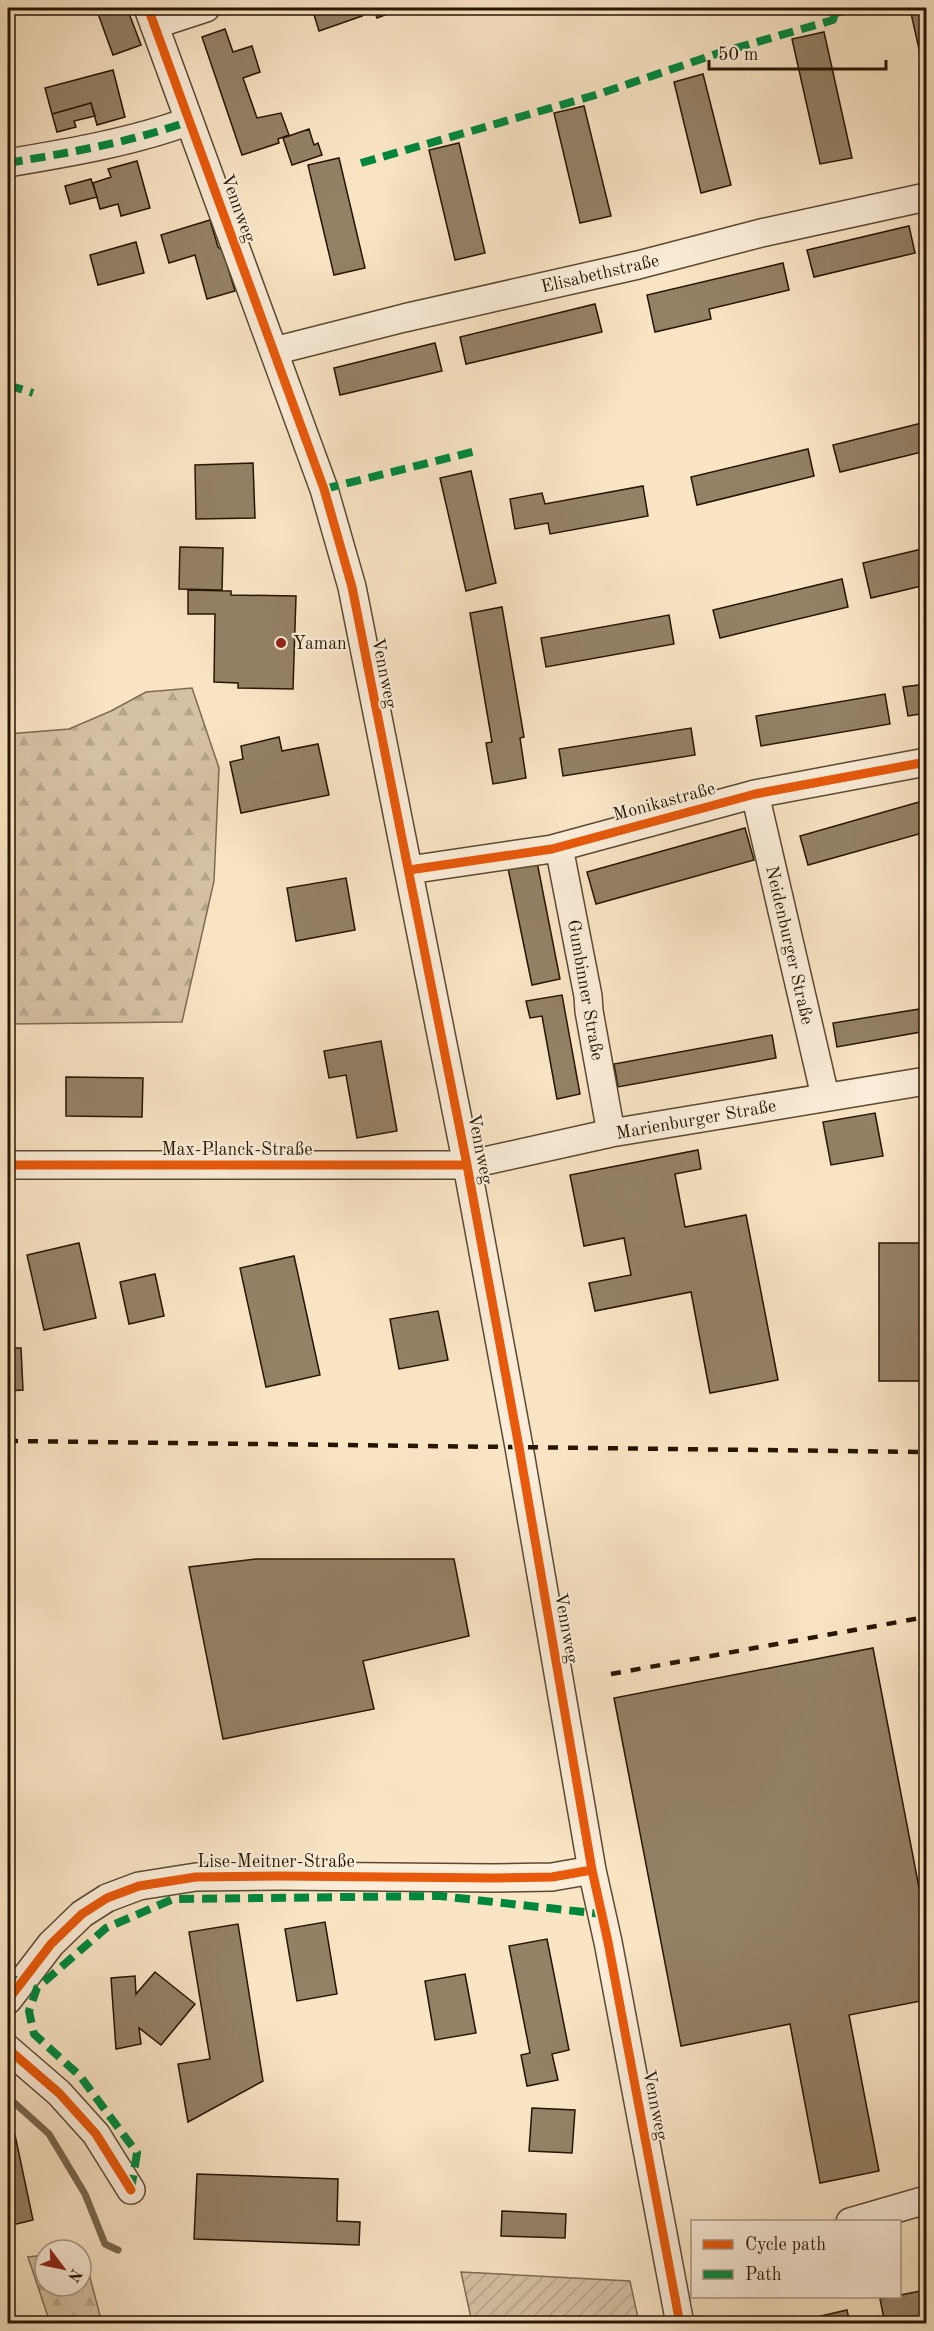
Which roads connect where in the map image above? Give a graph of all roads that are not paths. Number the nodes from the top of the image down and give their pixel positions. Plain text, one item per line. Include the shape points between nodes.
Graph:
1 (206, 8) edge
2 (151, 16) edge
3 (189, 121) junction
4 (8, 163) edge
5 (927, 197) edge
6 (274, 351) junction
7 (927, 762) edge
8 (755, 794) junction
9 (559, 847) junction
10 (409, 870) junction
11 (927, 1081) edge
12 (825, 1096) junction
13 (611, 1133) junction
14 (8, 1165) edge
15 (467, 1165) junction
16 (592, 1870) junction
17 (8, 2000) edge
18 (8, 2049) edge
19 (131, 2190) dead end
20 (927, 2200) edge
21 (857, 2220) edge
22 (681, 2268) edge
23 (680, 2324) edge

1 - 2 street
2 - 3 street, Vennweg
3 - 4 street via 71,152
3 - 6 street, Vennweg
5 - 6 street, Elisabethstraße via 761,232
6 - 10 street, Vennweg via 324,489 352,587
7 - 8 street, Monikastraße
8 - 9 street, Monikastraße
8 - 12 street, Neidenburger Straße
9 - 10 street, Monikastraße
9 - 13 street, Gumbinner Straße
10 - 15 street, Vennweg
11 - 12 street, Marienburger Straße
12 - 13 street, Marienburger Straße
13 - 15 street, Marienburger Straße
14 - 15 street, Max-Planck-Straße
15 - 16 street, Vennweg
16 - 17 street, Lise-Meitner-Straße via 552,1877 196,1877 140,1886 107,1898 82,1914 51,1944
16 - 22 street, Vennweg
18 - 19 street via 59,2093 96,2134
20 - 21 street
22 - 23 street, Vennweg

